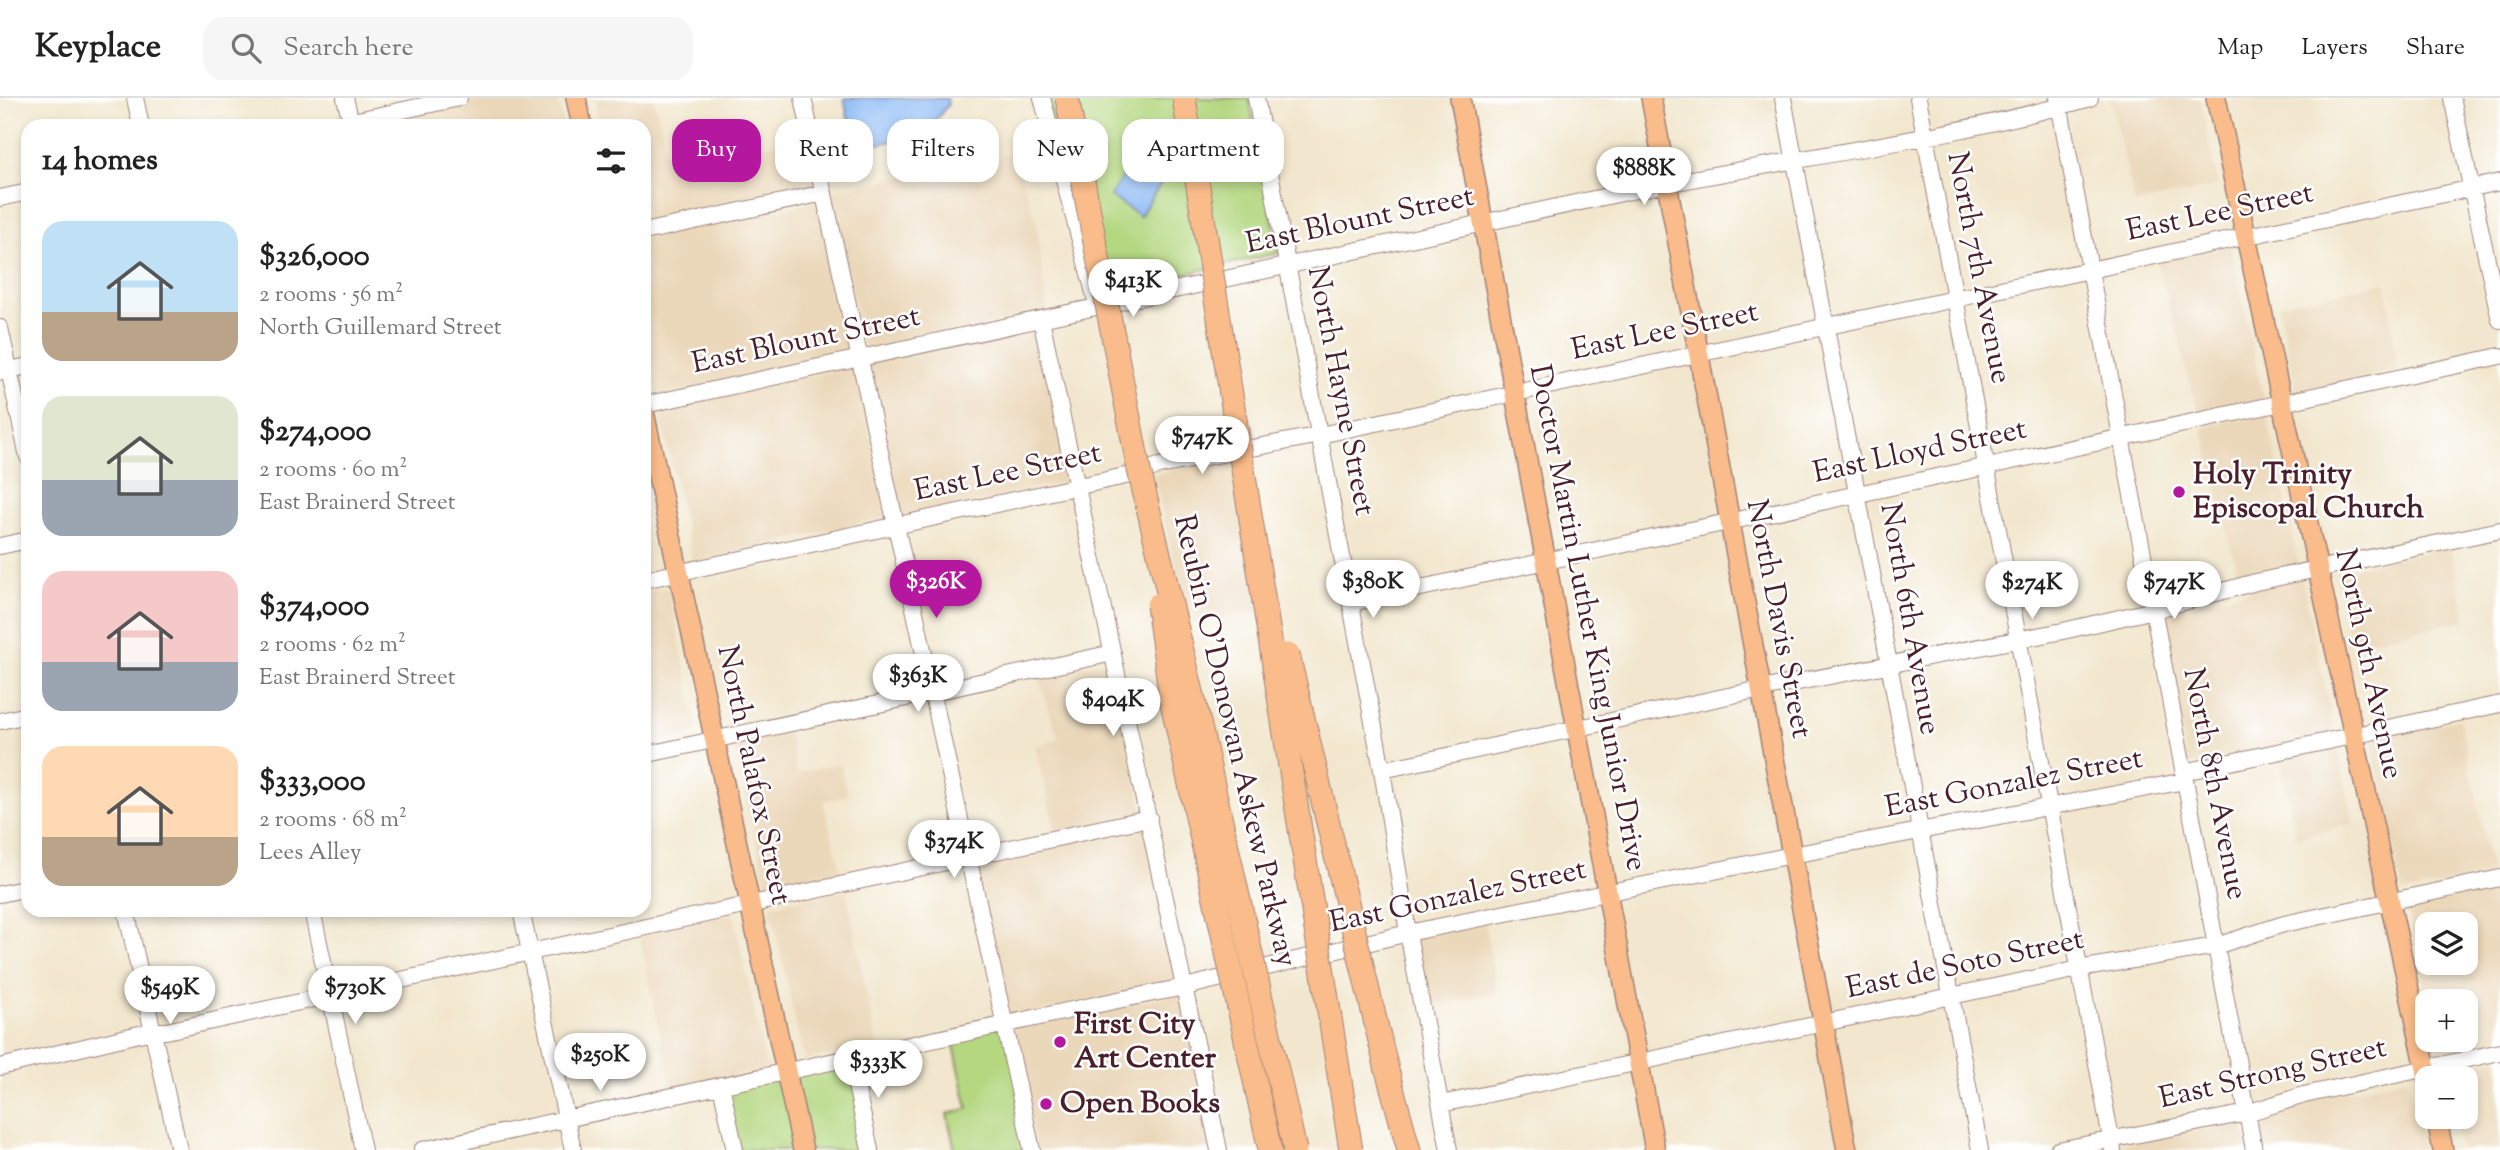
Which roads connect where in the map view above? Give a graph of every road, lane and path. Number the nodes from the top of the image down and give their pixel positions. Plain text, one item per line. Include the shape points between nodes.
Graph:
1 (135, 98) edge
2 (345, 98) edge
3 (459, 98) edge
4 (576, 98) edge
5 (803, 98) edge
6 (1042, 98) edge
7 (1067, 98) edge
8 (1184, 98) edge
9 (1257, 98) edge
10 (1460, 98) edge
11 (1651, 98) edge
12 (1783, 98) edge
13 (1918, 98) edge
14 (2090, 98) edge
15 (2216, 98) edge
16 (2452, 98) edge
17 (2059, 102) edge
18 (140, 119) edge
19 (350, 119) edge
20 (372, 119) edge
21 (580, 119) edge
22 (1925, 136) junction
23 (1795, 160) junction
24 (2500, 182) edge
25 (1667, 184) junction
26 (2472, 188) junction
27 (824, 193) junction
28 (21, 194) edge
29 (0, 198) edge
30 (1483, 223) junction
31 (651, 230) edge
32 (2246, 236) junction
33 (1288, 266) junction
34 (2090, 270) junction
35 (1955, 299) junction
36 (1098, 308) junction
37 (1041, 319) junction
38 (2500, 320) edge
39 (1826, 326) junction
40 (0, 328) edge
41 (1698, 354) junction
42 (2500, 356) edge
43 (861, 359) junction
44 (1227, 363) junction
45 (5, 371) edge
46 (1514, 393) junction
47 (2281, 403) junction
48 (651, 404) edge
49 (21, 431) edge
50 (1321, 435) junction
51 (2121, 438) junction
52 (651, 444) edge
53 (1986, 467) junction
54 (1149, 468) junction
55 (1077, 486) junction
56 (1858, 494) junction
57 (1730, 522) junction
58 (897, 526) junction
59 (2500, 530) edge
60 (21, 542) edge
61 (0, 547) edge
62 (1546, 561) junction
63 (2317, 569) junction
64 (679, 573) junction
65 (651, 579) edge
66 (1351, 603) junction
67 (2154, 610) junction
68 (2017, 640) junction
69 (1113, 653) junction
70 (1888, 663) junction
71 (1761, 689) junction
72 (933, 692) junction
73 (2500, 704) edge
74 (21, 716) edge
75 (0, 721) edge
76 (1576, 728) junction
77 (2353, 736) junction
78 (714, 739) junction
79 (651, 753) edge
80 (1382, 770) junction
81 (2184, 776) junction
82 (2049, 806) junction
83 (1149, 818) junction
84 (1920, 830) junction
85 (1792, 855) junction
86 (969, 858) junction
87 (2500, 878) edge
88 (21, 890) edge
89 (0, 894) edge
90 (1608, 894) junction
91 (2389, 902) junction
92 (750, 904) junction
93 (128, 917) edge
94 (313, 917) edge
95 (523, 917) edge
96 (1408, 933) junction
97 (2216, 946) junction
98 (531, 952) junction
99 (2079, 969) junction
100 (1185, 988) junction
101 (330, 995) junction
102 (1951, 996) junction
103 (1005, 1024) junction
104 (1823, 1024) junction
105 (152, 1031) junction
106 (2500, 1052) edge
107 (850, 1058) junction
108 (1639, 1063) junction
109 (2424, 1066) edge
110 (2451, 1066) edge
111 (0, 1067) edge
112 (786, 1071) junction
113 (2415, 1075) edge
114 (721, 1085) junction
115 (1441, 1104) junction
116 (2247, 1113) junction
117 (566, 1119) junction
118 (2439, 1129) edge
119 (2112, 1145) edge
120 (178, 1150) edge
121 (363, 1150) edge
122 (422, 1150) edge
123 (573, 1150) edge
124 (735, 1150) edge
125 (803, 1150) edge
126 (870, 1150) edge
127 (1032, 1150) edge
128 (1219, 1150) edge
129 (1270, 1150) edge
130 (1295, 1150) edge
131 (1352, 1150) edge
132 (1409, 1150) edge
133 (1449, 1150) edge
134 (1655, 1150) edge
135 (1847, 1150) edge
136 (1980, 1150) edge
137 (2058, 1150) edge
138 (2254, 1150) edge
139 (2443, 1150) edge

1 - 18 street
2 - 19 street
3 - 20 street
4 - 21 main road
5 - 27 street
6 - 36 street
7 - 54 highway, Reubin O'Donovan Askew Parkway, bridge
8 - 44 highway, Reubin O'Donovan Askew Parkway, bridge
9 - 33 street, North Hayne Street
10 - 30 main road, Doctor Martin Luther King Junior Drive
11 - 25 main road, North Davis Street
12 - 23 street, North 6th Avenue
13 - 22 street, North 7th Avenue
14 - 17 street, East Blount Street
15 - 32 main road, North 9th Avenue
16 - 26 street
17 - 22 street, East Blount Street
17 - 34 street, North 8th Avenue
22 - 23 street, East Blount Street
22 - 35 street, North 7th Avenue
23 - 25 street, East Blount Street
23 - 39 street, North 6th Avenue
24 - 26 street, East Lee Street
25 - 30 street, East Blount Street
25 - 41 main road, North Davis Street
26 - 32 street, East Lee Street
26 - 38 street
27 - 31 street
27 - 43 street
28 - 29 street
30 - 33 street, East Blount Street
30 - 46 main road, Doctor Martin Luther King Junior Drive
32 - 34 street, East Lee Street
32 - 47 main road, North 9th Avenue
33 - 36 street, East Blount Street
33 - 50 street, North Hayne Street
34 - 35 street, East Lee Street
34 - 51 street, North 8th Avenue
35 - 39 street, East Lee Street
35 - 53 street, North 7th Avenue
36 - 37 street, East Blount Street
36 - 54 street via 1124,452 1126,458
37 - 43 street, East Blount Street
37 - 55 street
39 - 41 street, East Lee Street
39 - 56 street, North 6th Avenue
40 - 45 street
41 - 46 street, East Lee Street
41 - 57 main road, North Davis Street
42 - 47 street, East Lloyd Street
43 - 48 street, East Blount Street
43 - 58 street
44 - 131 highway, Reubin O'Donovan Askew Parkway, bridge
44 - 132 highway, bridge via 1252,458 1300,710
45 - 49 street
46 - 50 street, East Lee Street
46 - 62 main road, Doctor Martin Luther King Junior Drive
47 - 51 street, East Lloyd Street
47 - 63 main road, North 9th Avenue
50 - 54 street, East Lee Street
50 - 66 street, North Hayne Street
51 - 53 street, East Lloyd Street
51 - 67 street, North 8th Avenue
52 - 64 main road, North Palafox Street
53 - 56 street, East Lloyd Street
53 - 68 street, North 7th Avenue
54 - 55 street, East Lee Street
54 - 129 highway, bridge via 1171,698
54 - 130 highway, Reubin O'Donovan Askew Parkway, bridge via 1196,709
55 - 58 street, East Lee Street
55 - 69 street
56 - 57 street, East Lloyd Street
56 - 70 street, North 6th Avenue
57 - 62 street, East Lloyd Street
57 - 71 main road, North Davis Street
58 - 64 street, East Lee Street
58 - 72 street
59 - 63 street
60 - 61 street
62 - 66 street, East Lloyd Street
62 - 76 main road, Doctor Martin Luther King Junior Drive
63 - 67 street
63 - 77 main road, North 9th Avenue
64 - 65 street, East Lee Street
64 - 78 main road, North Palafox Street
66 - 80 street, North Hayne Street
67 - 68 street
67 - 81 street, North 8th Avenue
68 - 70 street
68 - 82 street, North 7th Avenue
69 - 72 street
69 - 83 street
70 - 71 street
70 - 84 street, North 6th Avenue
71 - 76 street
71 - 85 main road, North Davis Street
72 - 78 street
72 - 86 street
73 - 77 street, East Gonzalez Street
74 - 75 street
76 - 80 street
76 - 90 main road, Doctor Martin Luther King Junior Drive
77 - 81 street, East Gonzalez Street
77 - 91 main road, North 9th Avenue
78 - 79 street
78 - 92 main road, North Palafox Street
80 - 96 street, North Hayne Street
81 - 82 street, East Gonzalez Street
81 - 97 street, North 8th Avenue
82 - 84 street, East Gonzalez Street
82 - 99 street, North 7th Avenue
83 - 86 street
83 - 100 street
84 - 85 street, East Gonzalez Street
84 - 102 street, North 6th Avenue
85 - 90 street, East Gonzalez Street
85 - 104 main road, North Davis Street
86 - 92 street
86 - 103 street
87 - 91 street, East de Soto Street
88 - 89 street
90 - 96 street, East Gonzalez Street
90 - 108 main road, Doctor Martin Luther King Junior Drive
91 - 97 street, East de Soto Street via 2284,924
91 - 109 main road, North 9th Avenue
92 - 98 street
92 - 112 main road, North Palafox Street
93 - 105 street
94 - 101 street
95 - 98 street
96 - 100 street, East Gonzalez Street
96 - 115 street, North Hayne Street
97 - 99 street, East de Soto Street
97 - 116 street, North 8th Avenue
98 - 101 street
98 - 117 street
99 - 102 street, East de Soto Street
99 - 119 street, North 7th Avenue
100 - 103 street, East Gonzalez Street
100 - 128 street
101 - 105 street
101 - 121 street
102 - 104 street, East de Soto Street
102 - 136 street, North 6th Avenue
103 - 107 street, East Gonzalez Street
103 - 127 street
104 - 108 street, East de Soto Street
104 - 135 main road, North Davis Street
105 - 111 street
105 - 120 street
106 - 110 street, East Strong Street
107 - 112 street, East Gonzalez Street
107 - 126 street
108 - 115 street, East de Soto Street
108 - 134 main road, Doctor Martin Luther King Junior Drive
112 - 114 street, East Gonzalez Street
112 - 125 main road, North Palafox Street
113 - 116 street, East Strong Street via 2304,1096
114 - 117 street, East Gonzalez Street
114 - 124 street
115 - 133 street, North Hayne Street
116 - 119 street, East Strong Street
116 - 138 street, North 8th Avenue
117 - 122 street, East Gonzalez Street
117 - 123 street
118 - 139 main road
119 - 137 street, East Strong Street

